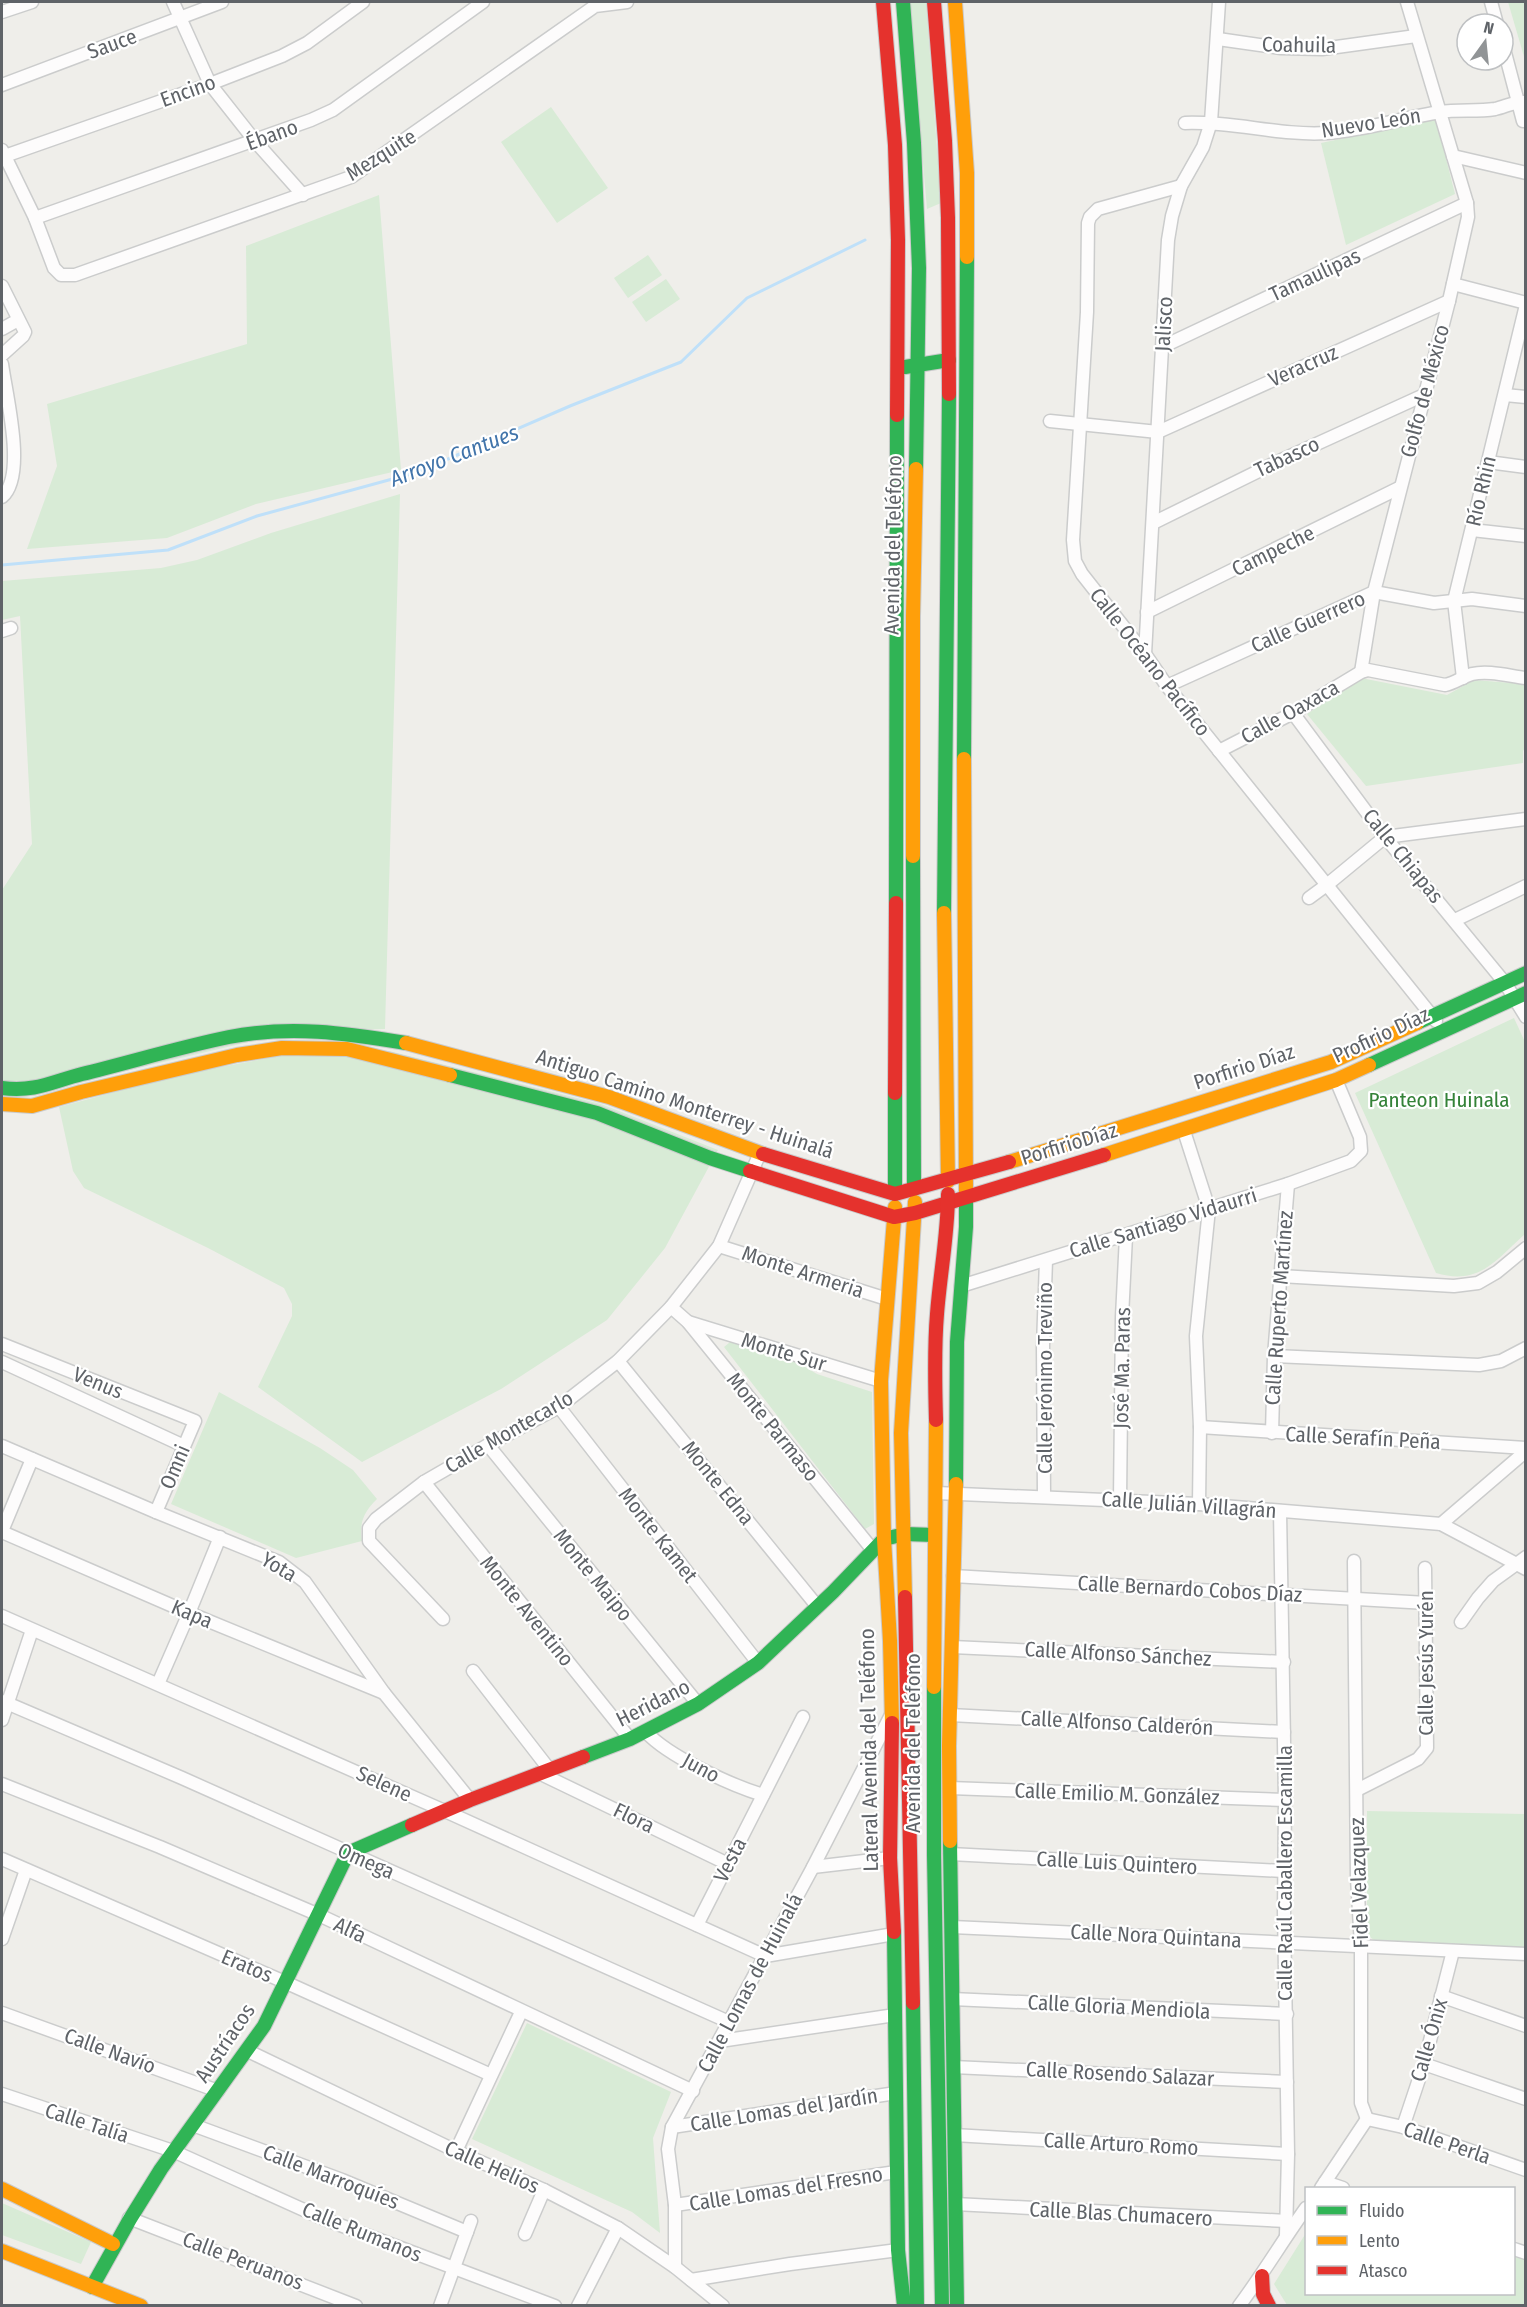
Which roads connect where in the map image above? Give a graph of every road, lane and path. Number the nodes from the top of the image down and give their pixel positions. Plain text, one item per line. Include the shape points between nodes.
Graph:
1 (32, 2) edge
2 (173, 2) edge
3 (222, 2) edge
4 (363, 2) edge
5 (483, 2) edge
6 (627, 2) edge
7 (883, 2) edge
8 (903, 2) edge
9 (934, 2) edge
10 (956, 2) edge
11 (1219, 2) edge
12 (1407, 2) edge
13 (594, 4) edge
14 (2, 12) edge
15 (180, 18) junction
16 (957, 25) junction
17 (937, 28) junction
18 (1416, 36) junction
19 (1218, 39) junction
20 (1512, 72) edge
21 (210, 84) junction
22 (2, 85) edge
23 (1522, 101) edge
24 (1495, 109) junction
25 (1440, 112) junction
26 (1524, 121) edge
27 (1211, 122) junction
28 (1185, 123) dead end
29 (255, 141) junction
30 (2, 154) edge
31 (1454, 156) junction
32 (1526, 173) edge
33 (1181, 186) junction
34 (303, 195) junction
35 (1467, 203) junction
36 (967, 216) junction
37 (35, 218) junction
38 (933, 218) junction
39 (947, 249) junction
40 (967, 250) junction
41 (1453, 284) junction
42 (2, 286) edge
43 (1449, 301) junction
44 (1526, 304) edge
45 (21, 325) junction
46 (1523, 328) edge
47 (2, 329) edge
48 (1164, 346) junction
49 (2, 355) edge
50 (949, 360) junction
51 (2, 364) edge
52 (917, 365) junction
53 (898, 368) junction
54 (1424, 395) junction
55 (1504, 395) junction
56 (1526, 397) edge
57 (5, 419) edge
58 (1050, 421) dead end
59 (1081, 424) junction
60 (1158, 432) junction
61 (1488, 462) junction
62 (1526, 467) edge
63 (1399, 488) junction
64 (2, 497) edge
65 (1153, 523) junction
66 (1472, 530) junction
67 (1526, 536) edge
68 (1374, 592) junction
69 (1454, 601) junction
70 (1526, 606) edge
71 (1147, 612) junction
72 (1145, 654) junction
73 (1361, 672) junction
74 (1463, 678) junction
75 (1526, 678) edge
76 (1167, 686) junction
77 (1293, 712) junction
78 (1220, 751) junction
79 (1526, 819) edge
80 (1385, 837) junction
81 (944, 854) junction
82 (964, 854) junction
83 (1328, 884) junction
84 (1526, 886) edge
85 (1309, 898) dead end
86 (1455, 920) junction
87 (895, 940) junction
88 (914, 941) junction
89 (1526, 973) edge
90 (1505, 983) junction
91 (1520, 995) edge
92 (1432, 1017) junction
93 (1526, 1017) edge
94 (1443, 1030) junction
95 (1336, 1080) junction
96 (2, 1089) edge
97 (2, 1104) edge
98 (1184, 1131) junction
99 (760, 1153) junction
100 (752, 1173) junction
101 (966, 1176) junction
102 (948, 1181) junction
103 (1288, 1184) junction
104 (914, 1189) junction
105 (895, 1194) junction
106 (966, 1196) junction
107 (948, 1203) junction
108 (1209, 1209) junction
109 (915, 1213) junction
110 (894, 1217) junction
111 (1126, 1236) junction
112 (719, 1246) junction
113 (1526, 1248) edge
114 (1046, 1260) junction
115 (1280, 1276) junction
116 (961, 1286) junction
117 (887, 1299) junction
118 (671, 1307) junction
119 (688, 1322) junction
120 (2, 1344) edge
121 (1526, 1348) edge
122 (1274, 1356) junction
123 (618, 1361) junction
124 (2, 1362) edge
125 (881, 1381) junction
126 (559, 1407) junction
127 (195, 1421) joint
128 (1200, 1427) junction
129 (1272, 1433) junction
130 (488, 1444) junction
131 (2, 1446) edge
132 (184, 1446) junction
133 (1526, 1449) edge
134 (32, 1459) junction
135 (424, 1482) junction
136 (936, 1493) junction
137 (956, 1494) junction
138 (1044, 1497) junction
139 (1120, 1500) junction
140 (1199, 1504) junction
141 (1280, 1511) junction
142 (156, 1512) junction
143 (1442, 1524) junction
144 (2, 1531) edge
145 (905, 1534) junction
146 (934, 1535) junction
147 (220, 1537) junction
148 (884, 1539) junction
149 (872, 1549) junction
150 (1353, 1561) dead end
151 (1523, 1563) edge
152 (1425, 1568) dead end
153 (953, 1576) junction
154 (1282, 1595) junction
155 (1353, 1598) junction
156 (1427, 1603) junction
157 (817, 1606) junction
158 (189, 1613) junction
159 (2, 1616) edge
160 (442, 1620) dead end
161 (1461, 1622) dead end
162 (32, 1630) junction
163 (952, 1647) junction
164 (1284, 1662) junction
165 (758, 1663) junction
166 (473, 1671) dead end
167 (158, 1684) junction
168 (384, 1693) junction
169 (4, 1702) edge
170 (698, 1704) junction
171 (892, 1714) junction
172 (950, 1714) junction
173 (803, 1717) dead end
174 (2, 1720) edge
175 (646, 1732) junction
176 (1284, 1732) junction
177 (630, 1739) junction
178 (934, 1745) junction
179 (950, 1746) junction
180 (544, 1771) junction
181 (2, 1784) edge
182 (950, 1788) junction
183 (1357, 1790) junction
184 (763, 1795) junction
185 (470, 1800) junction
186 (1285, 1800) junction
187 (447, 1812) junction
188 (348, 1853) junction
189 (950, 1854) junction
190 (890, 1858) junction
191 (2, 1859) edge
192 (728, 1864) junction
193 (813, 1867) junction
194 (26, 1870) junction
195 (1284, 1872) junction
196 (319, 1915) junction
197 (697, 1925) junction
198 (952, 1926) junction
199 (894, 1934) junction
200 (2, 1939) edge
201 (1285, 1942) junction
202 (1361, 1946) junction
203 (1454, 1951) junction
204 (1526, 1954) edge
205 (765, 1956) junction
206 (287, 1983) junction
207 (1441, 1996) junction
208 (952, 1999) junction
209 (521, 2012) junction
210 (2, 2013) edge
211 (1287, 2014) junction
212 (895, 2015) junction
213 (729, 2022) junction
214 (1526, 2025) edge
215 (720, 2041) junction
216 (248, 2051) junction
217 (1424, 2064) junction
218 (953, 2067) junction
219 (491, 2075) junction
220 (1287, 2082) junction
221 (218, 2091) junction
222 (693, 2091) junction
223 (896, 2093) junction
224 (2, 2094) edge
225 (1526, 2099) edge
226 (937, 2103) junction
227 (953, 2103) junction
228 (1367, 2119) junction
229 (193, 2125) junction
230 (672, 2127) junction
231 (1403, 2127) junction
232 (954, 2135) junction
233 (897, 2138) junction
234 (916, 2138) junction
235 (173, 2151) junction
236 (456, 2151) junction
237 (1288, 2154) junction
238 (1526, 2170) edge
239 (896, 2172) junction
240 (1323, 2185) edge
241 (2, 2189) edge
242 (544, 2190) junction
243 (955, 2204) junction
244 (675, 2205) junction
245 (1305, 2209) edge
246 (129, 2218) junction
247 (1287, 2221) junction
248 (618, 2228) junction
249 (525, 2234) dead end
250 (1286, 2236) junction
251 (113, 2244) junction
252 (898, 2250) junction
253 (2, 2251) edge
254 (675, 2267) junction
255 (454, 2268) junction
256 (1262, 2276) junction
257 (691, 2280) junction
258 (92, 2287) junction
259 (141, 2306) edge
260 (356, 2306) edge
261 (440, 2306) edge
262 (555, 2306) edge
263 (578, 2306) edge
264 (723, 2306) edge
265 (904, 2306) edge
266 (917, 2306) edge
267 (942, 2306) edge
268 (957, 2306) edge
269 (1239, 2306) edge
270 (1269, 2306) edge

1 - 14 street
2 - 15 street
3 - 15 street, Sauce
4 - 21 street, Encino via 307,43
5 - 29 street, Ébano via 333,110
6 - 13 street, Mezquite
7 - 53 main road, Lateral Avenida del Teléfono via 897,192
8 - 38 main road, Avenida del Teléfono
9 - 17 main road, Avenida del Teléfono
10 - 16 main road
11 - 19 street, Jalisco
12 - 18 street, Golfo de México
13 - 34 street, Mezquite via 364,170
15 - 21 street
15 - 22 street, Sauce
16 - 17 main road
16 - 36 main road
17 - 38 main road, Avenida del Teléfono via 945,141
18 - 19 street, Coahuila via 1322,49
18 - 25 street, Golfo de México
19 - 27 street, Jalisco
20 - 23 street
21 - 29 street
21 - 30 street, Encino
23 - 24 street, Nuevo León
23 - 26 street
24 - 25 street, Nuevo León
24 - 26 street, Nuevo León
25 - 27 street, Nuevo León via 1372,128 1326,133
25 - 31 street, Golfo de México
27 - 28 street, Nuevo León
27 - 33 street, Jalisco via 1203,147
29 - 34 street
29 - 37 street, Ébano
30 - 37 street
31 - 32 street
31 - 35 street, Golfo de México
33 - 48 street, Jalisco via 1168,240
33 - 59 street, Calle Océano Pacífico via 1098,209 1090,217
34 - 37 street, Mezquite via 66,276 57,272
35 - 41 street, Golfo de México via 1466,232
35 - 48 street, Tamaulipas
36 - 38 main road
36 - 40 main road
38 - 39 main road, Avenida del Teléfono
38 - 52 main road, Avenida del Teléfono
39 - 40 main road
39 - 50 main road, Avenida del Teléfono
40 - 82 main road
41 - 43 street, Golfo de México
41 - 44 street
42 - 45 street
43 - 54 street, Golfo de México
43 - 60 street, Veracruz
44 - 46 street, Río Rhin
45 - 47 street
45 - 49 street via 23,336
46 - 55 street, Río Rhin
48 - 60 street, Jalisco
50 - 52 main road
50 - 81 main road, Avenida del Teléfono
51 - 57 street
52 - 53 main road
52 - 88 main road, Avenida del Teléfono
53 - 87 main road, Lateral Avenida del Teléfono
54 - 63 street, Golfo de México
54 - 65 street, Tabasco
55 - 56 street
55 - 61 street, Río Rhin
57 - 64 street via 15,466 11,486
58 - 59 street
59 - 60 street
59 - 72 street, Calle Océano Pacífico via 1075,561 1091,588
60 - 65 street, Jalisco
61 - 62 street
61 - 66 street, Río Rhin
63 - 68 street, Golfo de México
63 - 71 street, Campeche
65 - 71 street, Jalisco
66 - 67 street
66 - 69 street, Río Rhin
68 - 69 street, Calle Guerrero via 1434,603
68 - 73 street, Golfo de México
68 - 76 street, Calle Guerrero
69 - 70 street, Calle Guerrero via 1472,599
69 - 74 street, Río Rhin
71 - 72 street, Jalisco
72 - 76 street, Calle Océano Pacífico
73 - 74 street via 1376,670 1445,685
73 - 77 street, Calle Oaxaca
74 - 75 street via 1482,673
76 - 78 street, Calle Océano Pacífico
77 - 78 street, Calle Oaxaca
77 - 80 street, Calle Chiapas
78 - 83 street, Calle Océano Pacífico
79 - 80 street
80 - 83 street
80 - 86 street, Calle Chiapas
81 - 82 main road
81 - 102 main road, Avenida del Teléfono
82 - 101 main road
83 - 85 street
83 - 92 street, Calle Océano Pacífico
84 - 86 street
86 - 90 street, Calle Chiapas
87 - 88 main road
87 - 105 main road, Lateral Avenida del Teléfono
88 - 104 main road, Avenida del Teléfono
89 - 90 main road, Porfirio Díaz
90 - 91 street, Calle Chiapas
90 - 92 main road, Porfirio Díaz
91 - 93 street, Calle Chiapas
91 - 94 main road, Profirio Díaz
92 - 94 street, Calle Océano Pacífico
92 - 101 main road, Porfirio Díaz via 1330,1062
94 - 95 main road, Profirio Díaz
95 - 98 main road, Profirio Díaz
95 - 103 street, Calle Santiago Vidaurri via 1360,1137 1361,1151 1351,1161
96 - 99 main road, Antiguo Camino Monterrey - Huinalá via 45,1087 230,1036 316,1030 410,1044 567,1084
97 - 100 main road, Antiguo Camino Monterrey - Huinalá via 32,1106 237,1055 282,1048 347,1049 597,1113
98 - 106 main road, PorfirioDíaz
98 - 108 street
99 - 100 street, Calle Montecarlo
99 - 105 main road, Antiguo Camino Monterrey - Huinalá
100 - 110 main road, Antiguo Camino Monterrey - Huinalá
100 - 112 street, Calle Montecarlo
101 - 102 main road
101 - 106 main road
102 - 104 main road
102 - 107 main road, Avenida del Teléfono
103 - 108 street, Calle Santiago Vidaurri
103 - 115 street, Calle Ruperto Martínez
104 - 105 main road
104 - 109 main road, Avenida del Teléfono
105 - 110 main road, Lateral Avenida del Teléfono
106 - 107 main road, PorfirioDíaz
106 - 116 main road
107 - 109 main road, PorfirioDíaz
107 - 136 main road, Avenida del Teléfono via 935,1340
108 - 111 street, Calle Santiago Vidaurri
108 - 128 street via 1197,1336
109 - 110 main road, PorfirioDíaz
109 - 145 main road, Avenida del Teléfono via 901,1433
110 - 117 main road, Lateral Avenida del Teléfono
111 - 114 street, Calle Santiago Vidaurri
111 - 139 street, José Ma. Paras
112 - 117 street, Monte Armeria
112 - 118 street, Calle Montecarlo
113 - 115 street via 1479,1283 1454,1286
114 - 116 street, Calle Santiago Vidaurri
114 - 138 street, Calle Jerónimo Treviño via 1042,1346
115 - 122 street, Calle Ruperto Martínez
116 - 137 main road
117 - 125 main road, Lateral Avenida del Teléfono
118 - 119 street, Monte Parmaso
118 - 123 street, Calle Montecarlo
119 - 125 street, Monte Sur
119 - 149 street, Monte Parmaso
120 - 127 street, Venus
121 - 122 street via 1500,1361 1479,1365
122 - 129 street, Calle Ruperto Martínez
123 - 126 street, Calle Montecarlo
123 - 157 street, Monte Edna
124 - 132 street, Venus
125 - 148 main road, Lateral Avenida del Teléfono
126 - 130 street, Calle Montecarlo
126 - 165 street, Monte Kamet
127 - 132 street, Omni
128 - 129 street, Calle Serafín Peña
128 - 140 street
129 - 133 street, Calle Serafín Peña
130 - 135 street, Calle Montecarlo
130 - 170 street, Monte Maipo
131 - 134 street, Yota
132 - 142 street, Omni
133 - 143 street
134 - 142 street, Yota
134 - 144 street
135 - 160 street, Calle Montecarlo via 376,1519 369,1528 369,1540
135 - 177 street, Monte Aventino
136 - 137 street, Calle Julián Villagrán
136 - 146 main road, Avenida del Teléfono
137 - 138 street, Calle Julián Villagrán
137 - 153 main road
138 - 139 street, Calle Julián Villagrán
139 - 140 street, Calle Julián Villagrán
140 - 141 street, Calle Julián Villagrán
141 - 143 street, Calle Julián Villagrán
141 - 154 street, Calle Raúl Caballero Escamilla
142 - 147 street, Yota
143 - 151 street
144 - 158 street, Kapa
145 - 146 main road, Heridano
145 - 148 main road, Heridano
145 - 234 main road, Avenida del Teléfono
146 - 178 main road, Avenida del Teléfono
147 - 158 street
147 - 168 street, Yota via 279,1562 304,1582
148 - 149 main road, Heridano
148 - 171 main road, Lateral Avenida del Teléfono
149 - 157 main road, Heridano
150 - 155 street, Fidel Velazquez
151 - 161 street via 1494,1581
152 - 156 street, Calle Jesús Yurén
153 - 154 street, Calle Bernardo Cobos Díaz
153 - 163 main road
154 - 155 street, Calle Bernardo Cobos Díaz
154 - 164 street, Calle Raúl Caballero Escamilla
155 - 156 street, Calle Bernardo Cobos Díaz
155 - 183 street, Fidel Velazquez
156 - 183 street, Calle Jesús Yurén via 1427,1748 1418,1759
157 - 165 main road, Heridano
158 - 167 street
158 - 168 street, Kapa
159 - 162 street, Selene
162 - 167 street, Selene
162 - 169 street
163 - 164 street, Calle Alfonso Sánchez
163 - 172 main road
164 - 176 street, Calle Raúl Caballero Escamilla
165 - 170 main road, Heridano
166 - 180 street
167 - 187 street, Selene
168 - 185 street, Yota
169 - 174 street
169 - 188 street, Omega
170 - 175 main road, Heridano
171 - 190 main road, Lateral Avenida del Teléfono
171 - 193 street, Calle Lomas de Huinalá
172 - 176 street, Calle Alfonso Calderón
172 - 179 main road
173 - 184 street, Vesta
175 - 177 main road, Heridano
175 - 184 street, Juno via 657,1744 738,1787
176 - 186 street, Calle Raúl Caballero Escamilla
177 - 180 main road, Heridano
178 - 179 main road
178 - 226 main road, Avenida del Teléfono
179 - 182 main road
180 - 185 main road, Heridano
180 - 192 street, Flora
181 - 196 street, Alfa
182 - 186 street, Calle Emilio M. González
182 - 189 main road
183 - 202 street, Fidel Velazquez
184 - 192 street, Vesta
185 - 187 main road, Heridano
186 - 195 street, Calle Raúl Caballero Escamilla
187 - 188 main road, Heridano
187 - 197 street, Selene
188 - 196 main road, Austríacos
188 - 213 street, Omega
189 - 195 street, Calle Luis Quintero
189 - 198 main road
190 - 193 street
190 - 199 main road, Lateral Avenida del Teléfono
191 - 194 street, Eratos
192 - 197 street, Vesta
193 - 205 street, Calle Lomas de Huinalá
194 - 200 street
194 - 206 street, Eratos
195 - 201 street, Calle Raúl Caballero Escamilla
196 - 206 main road, Austríacos
196 - 209 street, Alfa
197 - 205 street, Selene
198 - 201 street, Calle Nora Quintana
198 - 208 main road
199 - 205 street
199 - 212 main road, Lateral Avenida del Teléfono
201 - 202 street, Calle Nora Quintana
201 - 211 street, Calle Raúl Caballero Escamilla
202 - 203 street, Calle Nora Quintana
202 - 228 street, Fidel Velazquez via 1360,2103
203 - 204 street, Calle Nora Quintana
203 - 207 street, Calle Ónix
205 - 213 street, Calle Lomas de Huinalá
206 - 216 main road, Austríacos
206 - 219 street, Eratos
207 - 214 street
207 - 217 street, Calle Ónix
208 - 211 street, Calle Gloria Mendiola
208 - 218 main road
209 - 219 street
209 - 222 street, Alfa
210 - 221 street, Calle Navío
211 - 220 street, Calle Raúl Caballero Escamilla
212 - 215 street
212 - 223 main road, Lateral Avenida del Teléfono
213 - 215 street, Calle Lomas de Huinalá
215 - 222 street, Calle Lomas de Huinalá
216 - 221 main road, Austríacos
216 - 236 street, Calle Helios
217 - 225 street
217 - 231 street, Calle Ónix
218 - 220 street, Calle Rosendo Salazar
218 - 227 main road
219 - 236 street
220 - 237 street, Calle Raúl Caballero Escamilla
221 - 229 main road, Austríacos
222 - 230 street, Calle Lomas de Huinalá
223 - 230 street, Calle Lomas del Jardín
223 - 233 main road, Lateral Avenida del Teléfono
224 - 235 street, Calle Talía
226 - 227 main road
226 - 267 main road, Avenida del Teléfono
227 - 232 main road
228 - 231 street, Calle Perla
228 - 240 street
229 - 235 main road, Austríacos
229 - 255 street, Calle Marroquíes via 470,2227
230 - 244 street, Calle Lomas de Huinalá via 668,2149
231 - 238 street, Calle Perla
232 - 237 street, Calle Arturo Romo
232 - 243 main road
233 - 234 main road
233 - 239 main road, Lateral Avenida del Teléfono
234 - 266 main road, Avenida del Teléfono
235 - 246 main road, Austríacos
235 - 255 street, Calle Rumanos via 324,2219
236 - 242 street, Calle Helios
237 - 247 street, Calle Raúl Caballero Escamilla
239 - 244 street, Calle Lomas del Fresno
239 - 252 main road, Lateral Avenida del Teléfono
241 - 251 main road
242 - 248 street, Calle Helios
242 - 249 street
243 - 247 street, Calle Blas Chumacero
243 - 268 main road
244 - 254 street, Calle Lomas de Huinalá
245 - 250 street
246 - 251 main road, Austríacos
246 - 260 street, Calle Peruanos
247 - 250 street, Calle Raúl Caballero Escamilla
248 - 254 street, Calle Helios
248 - 263 street
250 - 256 street
251 - 258 main road, Austríacos
252 - 257 street
252 - 265 main road, Lateral Avenida del Teléfono
253 - 258 main road
254 - 257 street, Calle Helios
255 - 261 street
255 - 262 street, Calle Rumanos
256 - 269 street
256 - 270 main road via 1263,2294
257 - 264 street, Calle Helios
258 - 259 main road

